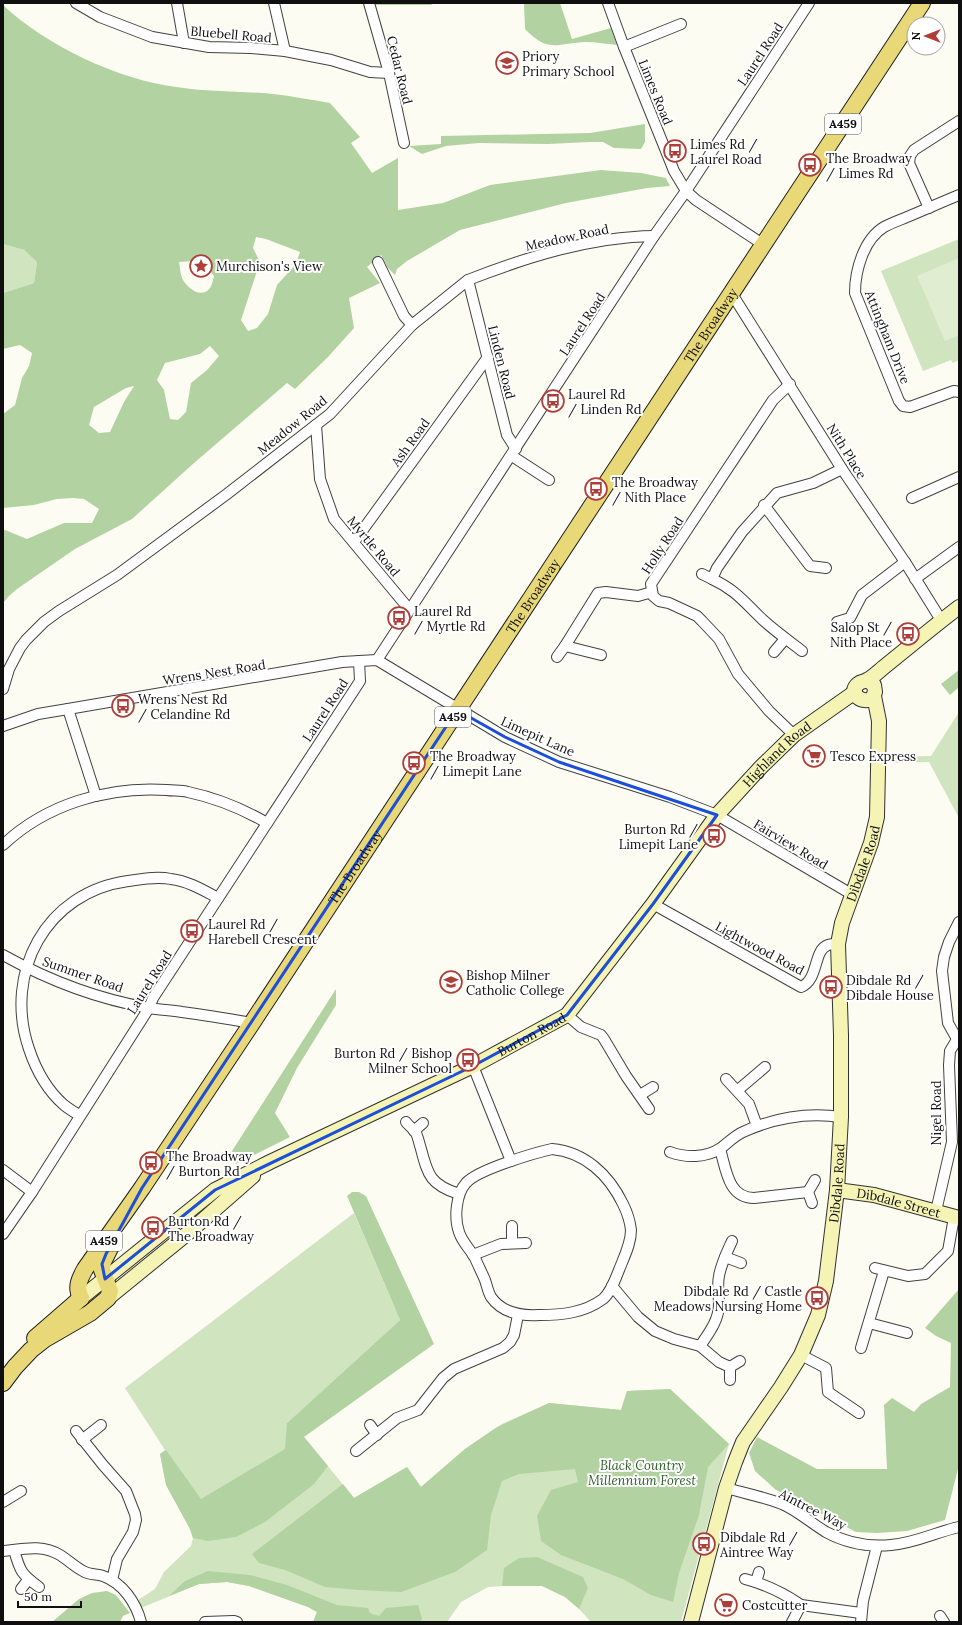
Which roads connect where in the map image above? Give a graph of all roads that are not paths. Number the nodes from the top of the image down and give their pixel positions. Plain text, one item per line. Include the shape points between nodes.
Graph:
1 (177, 3) edge
2 (274, 3) edge
3 (369, 3) edge
4 (608, 3) edge
5 (809, 3) edge
6 (922, 3) edge
7 (80, 4) edge
8 (681, 24) dead end
9 (184, 43) junction
10 (624, 47) junction
11 (285, 51) junction
12 (389, 73) junction
13 (959, 121) edge
14 (404, 143) dead end
15 (686, 191) junction
16 (959, 195) edge
17 (929, 208) junction
18 (654, 236) junction
19 (764, 245) junction
20 (378, 262) dead end
21 (468, 280) junction
22 (732, 294) junction
23 (412, 325) junction
24 (488, 357) junction
25 (790, 384) junction
26 (959, 392) edge
27 (316, 425) junction
28 (514, 452) junction
29 (842, 469) junction
30 (959, 477) edge
31 (549, 480) dead end
32 (912, 498) dead end
33 (764, 505) junction
34 (354, 542) junction
35 (959, 547) edge
36 (905, 562) junction
37 (826, 568) dead end
38 (702, 574) dead end
39 (712, 579) junction
40 (914, 579) junction
41 (652, 592) junction
42 (959, 606) edge
43 (409, 610) junction
44 (941, 620) junction
45 (836, 622) dead end
46 (786, 639) junction
47 (565, 646) junction
48 (802, 651) dead end
49 (774, 652) dead end
50 (601, 655) dead end
51 (557, 657) dead end
52 (377, 660) junction
53 (359, 661) junction
54 (3, 689) edge
55 (862, 693) junction
56 (68, 709) junction
57 (457, 710) junction
58 (4, 724) edge
59 (794, 735) junction
60 (96, 796) junction
61 (717, 815) junction
62 (268, 823) junction
63 (3, 845) edge
64 (853, 895) junction
65 (218, 898) junction
66 (653, 904) junction
67 (959, 922) edge
68 (838, 944) junction
69 (3, 955) edge
70 (26, 968) junction
71 (149, 1008) junction
72 (566, 1015) junction
73 (252, 1023) junction
74 (958, 1038) edge
75 (473, 1066) junction
76 (765, 1067) dead end
77 (726, 1079) dead end
78 (653, 1087) dead end
79 (738, 1090) junction
80 (640, 1094) junction
81 (649, 1109) dead end
82 (955, 1113) edge
83 (79, 1115) junction
84 (841, 1117) junction
85 (406, 1122) dead end
86 (423, 1123) dead end
87 (757, 1126) junction
88 (414, 1131) junction
89 (720, 1148) junction
90 (670, 1152) dead end
91 (511, 1161) junction
92 (270, 1162) junction
93 (3, 1170) edge
94 (814, 1180) dead end
95 (142, 1188) junction
96 (837, 1190) junction
97 (32, 1192) junction
98 (808, 1192) junction
99 (459, 1194) junction
100 (812, 1203) dead end
101 (936, 1211) junction
102 (957, 1218) edge
103 (512, 1226) dead end
104 (3, 1234) edge
105 (732, 1241) dead end
106 (512, 1243) junction
107 (526, 1243) dead end
108 (175, 1244) junction
109 (473, 1255) junction
110 (725, 1257) junction
111 (125, 1262) junction
112 (741, 1263) dead end
113 (106, 1279) junction
114 (612, 1286) junction
115 (80, 1298) junction
116 (104, 1302) junction
117 (518, 1315) junction
118 (869, 1324) junction
119 (906, 1333) dead end
120 (700, 1346) junction
121 (861, 1348) dead end
122 (801, 1355) junction
123 (740, 1361) dead end
124 (730, 1367) junction
125 (3, 1373) edge
126 (730, 1380) dead end
127 (3, 1383) edge
128 (858, 1413) dead end
129 (101, 1425) dead end
130 (370, 1425) dead end
131 (76, 1431) dead end
132 (377, 1435) junction
133 (82, 1440) junction
134 (356, 1451) dead end
135 (726, 1488) junction
136 (21, 1491) dead end
137 (4, 1500) edge
138 (959, 1527) edge
139 (877, 1546) junction
140 (14, 1550) junction
141 (3, 1551) edge
142 (759, 1572) dead end
143 (28, 1580) junction
144 (112, 1580) junction
145 (745, 1580) dead end
146 (756, 1582) junction
147 (39, 1587) dead end
148 (21, 1589) dead end
149 (802, 1605) junction
150 (861, 1617) edge
151 (141, 1622) edge
152 (205, 1622) edge
153 (237, 1622) edge
154 (691, 1622) edge
155 (792, 1622) edge

1 - 9 street
2 - 11 street
3 - 12 street, Cedar Road
4 - 10 street, Limes Road
5 - 15 street, Laurel Road
6 - 19 main road, The Broadway / A459
7 - 9 street, Bluebell Road via 100,17 130,30
8 - 10 street, Limes Road
9 - 11 street, Bluebell Road
10 - 15 street, Limes Road via 674,171
11 - 12 street, Bluebell Road via 331,60 370,72
12 - 14 street, Cedar Road
13 - 17 street via 914,150 910,156 910,162
15 - 18 street, Laurel Road
15 - 19 street, Limes Road
16 - 17 street, Attingham Drive
17 - 26 street, Attingham Drive via 884,227 874,236 857,271 855,293 899,402 903,406 910,407 954,391
18 - 21 street, Meadow Road via 637,236 546,253
18 - 28 street, Laurel Road
19 - 22 main road, The Broadway / A459
20 - 23 street via 404,316
21 - 23 street, Meadow Road
21 - 24 street, Linden Road
22 - 25 street, Nith Place
22 - 57 main road, The Broadway / A459
23 - 27 street, Meadow Road via 330,414
24 - 28 street, Linden Road via 507,435
24 - 34 street, Ash Road
25 - 29 street, Nith Place
25 - 41 street, Holly Road via 773,400 651,584
27 - 34 street, Myrtle Road via 320,479 334,519
27 - 54 street, Meadow Road via 123,571 44,622 20,648
28 - 31 street
28 - 43 street, Laurel Road
29 - 33 street via 812,483 777,493
29 - 36 street, Nith Place
30 - 32 street
33 - 37 street via 810,566
33 - 39 street via 742,532
34 - 43 street, Myrtle Road
35 - 40 street
36 - 40 street, Nith Place
36 - 45 street via 862,595 850,618
38 - 39 street
39 - 46 street via 738,594
40 - 44 street, Nith Place
41 - 47 street via 638,596 598,593
41 - 59 street, Holly Road via 658,601 669,603 702,621 719,639 738,674
42 - 44 main road, Highland Road
43 - 52 street, Laurel Road
44 - 55 main road, Highland Road via 883,668
46 - 48 street
46 - 49 street
47 - 50 street
47 - 51 street
52 - 53 street
52 - 57 street, Limepit Lane
53 - 56 street, Wrens Nest Road
53 - 62 street, Laurel Road via 360,681
55 - 59 main road, Highland Road
55 - 64 main road, Dibdale Road via 879,721 877,817
56 - 58 street, Wrens Nest Road
56 - 60 street
57 - 61 street, Limepit Lane via 505,737 559,762 670,797
57 - 73 main road, The Broadway / A459
59 - 61 main road, Highland Road
60 - 62 street via 153,789 187,791 219,801
60 - 63 street via 64,805 12,836
61 - 64 street, Fairview Road
61 - 66 main road, Burton Road
62 - 65 street, Laurel Road
64 - 68 main road, Dibdale Road via 842,922
65 - 70 street via 190,884 170,878 138,879 96,889 60,912 51,922 35,945
65 - 71 street, Laurel Road
66 - 68 street, Lightwood Road via 801,987 812,977 823,949 828,945
66 - 72 main road, Burton Road
67 - 74 street via 949,942 942,971 948,1023
68 - 84 main road, Dibdale Road
69 - 70 street, Summer Road
70 - 71 street, Summer Road via 99,996
70 - 83 street via 22,984 21,1015 33,1061 44,1081 64,1105
71 - 73 street, Summer Road
71 - 83 street, Laurel Road
72 - 75 main road, Burton Road
72 - 80 street via 581,1027 601,1035
73 - 95 main road, The Broadway / A459
74 - 82 street, Nigel Road via 950,1050 949,1065
75 - 91 street
75 - 92 main road, Burton Road
76 - 79 street
77 - 79 street
78 - 80 street
79 - 87 street via 749,1104
80 - 81 street
82 - 101 street, Nigel Road via 952,1142
83 - 97 street, Laurel Road
84 - 87 street via 799,1115
84 - 96 main road, Dibdale Road
85 - 88 street
86 - 88 street
87 - 89 street via 741,1132
88 - 99 street via 430,1177 445,1189
89 - 90 street via 695,1156 681,1156
89 - 98 street via 733,1189 746,1198
91 - 99 street via 474,1176
91 - 114 street via 552,1149 581,1157 603,1173 626,1210 631,1229 630,1241
92 - 108 main road, Burton Road
92 - 111 main road, Burton Road via 216,1190
93 - 97 street
94 - 98 street
95 - 113 main road, The Broadway / A459 via 102,1264
95 - 115 main road, The Broadway / A459 via 78,1280
96 - 101 main road, Dibdale Street via 874,1195
96 - 122 main road, Dibdale Road via 826,1281 818,1315
97 - 104 street, Laurel Road
98 - 100 street
99 - 109 street via 459,1232
101 - 102 main road, Dibdale Street
102 - 118 street via 948,1251 925,1274 908,1276 879,1269
103 - 106 street
105 - 110 street
106 - 107 street
106 - 109 street via 501,1244
108 - 111 main road via 165,1238 138,1258
108 - 116 main road, Burton Road
109 - 117 street via 490,1296 501,1307
110 - 112 street
110 - 120 street via 718,1276 719,1306 716,1320
111 - 113 main road, Burton Road
113 - 115 main road, Burton Road
113 - 116 main road, The Broadway / A459 via 110,1290
114 - 117 street via 604,1298 577,1312
114 - 120 street via 655,1331
115 - 116 main road
115 - 125 main road via 26,1346
116 - 127 main road via 31,1350
117 - 132 street via 514,1334 506,1345 454,1369 443,1378 418,1410 397,1418
118 - 119 street
118 - 121 street
120 - 124 street via 719,1362
122 - 128 street via 826,1368 828,1392
122 - 135 main road, Dibdale Road via 743,1442
123 - 124 street
124 - 126 street
129 - 133 street
130 - 132 street
131 - 133 street
132 - 134 street
133 - 144 street via 126,1491 135,1514 133,1532 117,1559
135 - 139 street, Aintree Way via 782,1504 827,1532 851,1542
135 - 154 main road, Dibdale Road
136 - 137 street
138 - 139 street, Aintree Way via 919,1540
139 - 150 street
140 - 141 street
140 - 143 street via 20,1571
140 - 144 street via 41,1548 59,1555 83,1572
142 - 146 street
143 - 147 street
143 - 148 street
144 - 151 street via 129,1596
145 - 146 street
146 - 149 street
149 - 150 street
149 - 155 street
152 - 153 street

